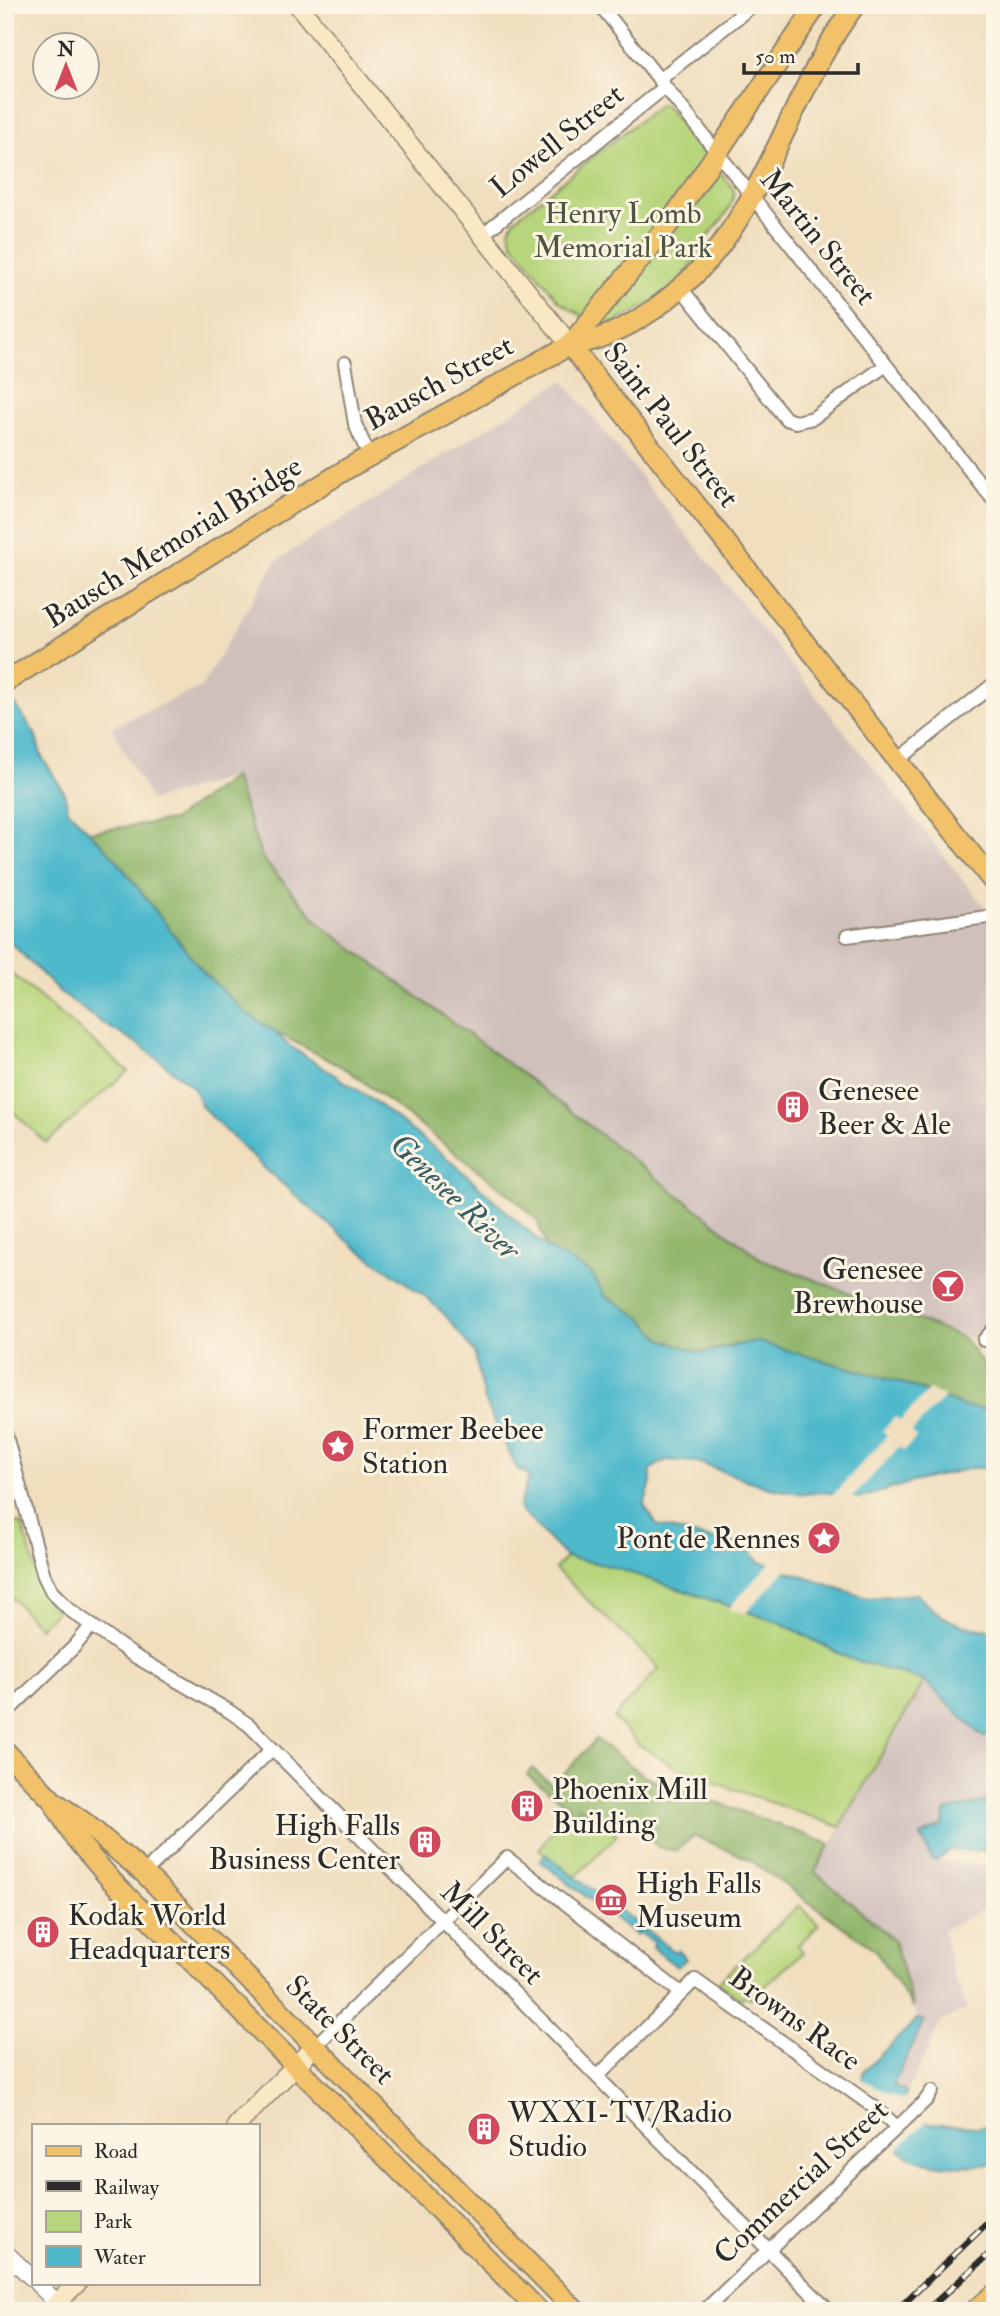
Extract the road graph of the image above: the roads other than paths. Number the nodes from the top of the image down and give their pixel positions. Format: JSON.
{"nodes":[{"id":1,"x":298,"y":5,"type":"edge"},
{"id":2,"x":600,"y":5,"type":"edge"},
{"id":3,"x":753,"y":5,"type":"edge"},
{"id":4,"x":817,"y":5,"type":"edge"},
{"id":5,"x":855,"y":5,"type":"edge"},
{"id":6,"x":662,"y":84,"type":"junction"},
{"id":7,"x":718,"y":153,"type":"junction"},
{"id":8,"x":751,"y":196,"type":"junction"},
{"id":9,"x":482,"y":235,"type":"junction"},
{"id":10,"x":681,"y":288,"type":"junction"},
{"id":11,"x":570,"y":345,"type":"junction"},
{"id":12,"x":345,"y":363,"type":"dead end"},
{"id":13,"x":886,"y":365,"type":"junction"},
{"id":14,"x":369,"y":456,"type":"junction"},
{"id":15,"x":338,"y":474,"type":"joint"},
{"id":16,"x":995,"y":502,"type":"edge"},
{"id":17,"x":5,"y":682,"type":"edge"},
{"id":18,"x":995,"y":683,"type":"edge"},
{"id":19,"x":897,"y":761,"type":"junction"},
{"id":20,"x":995,"y":884,"type":"edge"},
{"id":21,"x":995,"y":916,"type":"edge"},
{"id":22,"x":848,"y":936,"type":"dead end"},
{"id":23,"x":995,"y":1328,"type":"edge"},
{"id":24,"x":984,"y":1340,"type":"dead end"},
{"id":25,"x":5,"y":1432,"type":"edge"},
{"id":26,"x":91,"y":1626,"type":"junction"},
{"id":27,"x":5,"y":1714,"type":"edge"},
{"id":28,"x":272,"y":1749,"type":"junction"},
{"id":29,"x":5,"y":1751,"type":"edge"},
{"id":30,"x":53,"y":1801,"type":"junction"},
{"id":31,"x":144,"y":1873,"type":"junction"},
{"id":32,"x":443,"y":1920,"type":"junction"},
{"id":33,"x":681,"y":1993,"type":"junction"},
{"id":34,"x":314,"y":2047,"type":"junction"},
{"id":35,"x":295,"y":2067,"type":"junction"},
{"id":36,"x":598,"y":2077,"type":"junction"},
{"id":37,"x":932,"y":2091,"type":"dead end"},
{"id":38,"x":238,"y":2124,"type":"edge"},
{"id":39,"x":897,"y":2127,"type":"junction"},
{"id":40,"x":767,"y":2249,"type":"junction"},
{"id":41,"x":5,"y":2252,"type":"edge"},
{"id":42,"x":32,"y":2278,"type":"edge"},
{"id":43,"x":37,"y":2284,"type":"edge"},
{"id":44,"x":76,"y":2284,"type":"edge"},
{"id":45,"x":995,"y":2295,"type":"edge"},
{"id":46,"x":57,"y":2308,"type":"edge"},
{"id":47,"x":539,"y":2311,"type":"edge"},
{"id":48,"x":576,"y":2311,"type":"edge"},
{"id":49,"x":704,"y":2311,"type":"edge"},
{"id":50,"x":829,"y":2311,"type":"edge"},
{"id":51,"x":977,"y":2311,"type":"edge"}],
"edges":[{"from":1,"to":9,"type":"main road","name":"Saint Paul Street"},
{"from":2,"to":6,"type":"street","name":"Martin Street"},
{"from":3,"to":6,"type":"street","name":"Lowell Street"},
{"from":4,"to":7,"type":"main road"},
{"from":5,"to":8,"type":"main road"},
{"from":6,"to":7,"type":"street","name":"Martin Street"},
{"from":6,"to":9,"type":"street","name":"Lowell Street"},
{"from":7,"to":8,"type":"street","name":"Martin Street"},
{"from":7,"to":11,"type":"main road"},
{"from":8,"to":10,"type":"main road"},
{"from":8,"to":13,"type":"street","name":"Martin Street"},
{"from":9,"to":11,"type":"main road","name":"Saint Paul Street"},
{"from":10,"to":11,"type":"main road"},
{"from":10,"to":13,"type":"street"},
{"from":11,"to":14,"type":"main road","name":"Bausch Street"},
{"from":11,"to":19,"type":"main road","name":"Saint Paul Street"},
{"from":12,"to":14,"type":"street"},
{"from":13,"to":16,"type":"street","name":"Martin Street"},
{"from":14,"to":15,"type":"main road","name":"Bausch Street"},
{"from":15,"to":17,"type":"main road","name":"Bausch Memorial Bridge"},
{"from":18,"to":19,"type":"street"},
{"from":19,"to":20,"type":"main road","name":"Saint Paul Street"},
{"from":21,"to":22,"type":"street"},
{"from":23,"to":24,"type":"street"},
{"from":25,"to":26,"type":"street","name":"Mill Street"},
{"from":26,"to":27,"type":"street"},
{"from":26,"to":28,"type":"street","name":"Mill Street"},
{"from":28,"to":31,"type":"street"},
{"from":28,"to":32,"type":"street","name":"Mill Street"},
{"from":29,"to":30,"type":"main road","name":"State Street"},
{"from":30,"to":31,"type":"main road","name":"State Street"},
{"from":30,"to":35,"type":"main road","name":"State Street"},
{"from":31,"to":34,"type":"main road","name":"State Street"},
{"from":32,"to":33,"type":"street","name":"Browns Race"},
{"from":32,"to":34,"type":"street"},
{"from":32,"to":36,"type":"street","name":"Mill Street"},
{"from":33,"to":36,"type":"street"},
{"from":33,"to":39,"type":"street","name":"Browns Race"},
{"from":34,"to":35,"type":"main road"},
{"from":34,"to":48,"type":"main road","name":"State Street"},
{"from":35,"to":38,"type":"main road"},
{"from":35,"to":47,"type":"main road","name":"State Street"},
{"from":36,"to":40,"type":"street","name":"Mill Street"},
{"from":37,"to":39,"type":"street","name":"Commercial Street"},
{"from":39,"to":40,"type":"street","name":"Commercial Street"},
{"from":40,"to":49,"type":"street","name":"Commercial Street"},
{"from":40,"to":50,"type":"street","name":"Mill Street"},
{"from":41,"to":42,"type":"street"},
{"from":43,"to":46,"type":"street"},
{"from":44,"to":46,"type":"main road"},
{"from":45,"to":51,"type":"highway"}]}
